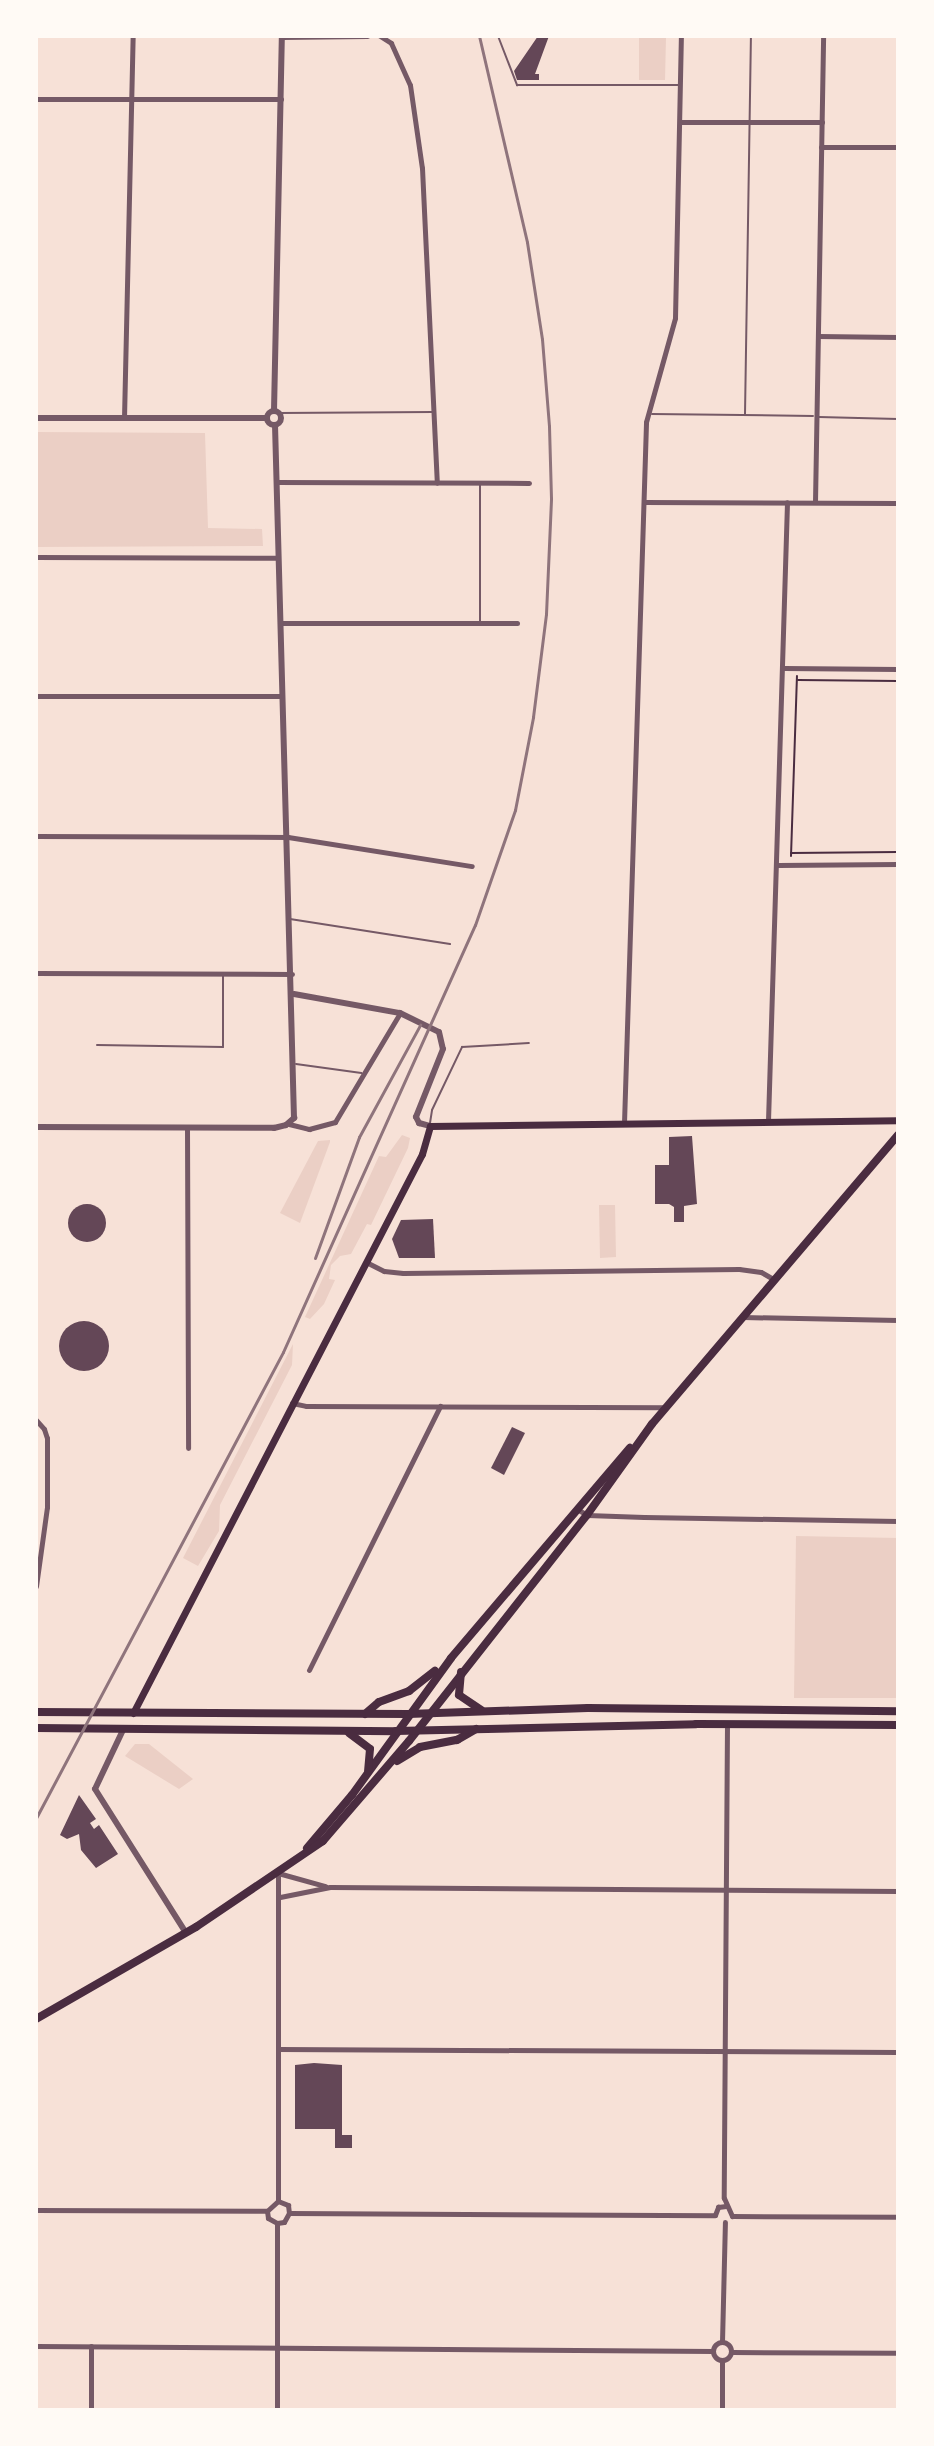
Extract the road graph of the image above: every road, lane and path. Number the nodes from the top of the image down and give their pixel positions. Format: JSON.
{"nodes":[{"id":1,"x":133,"y":36,"type":"edge"},
{"id":2,"x":367,"y":36,"type":"edge"},
{"id":3,"x":380,"y":36,"type":"edge"},
{"id":4,"x":498,"y":36,"type":"edge"},
{"id":5,"x":681,"y":36,"type":"edge"},
{"id":6,"x":751,"y":36,"type":"edge"},
{"id":7,"x":823,"y":36,"type":"edge"},
{"id":8,"x":282,"y":37,"type":"edge"},
{"id":9,"x":680,"y":85,"type":"junction"},
{"id":10,"x":36,"y":99,"type":"edge"},
{"id":11,"x":131,"y":99,"type":"junction"},
{"id":12,"x":281,"y":99,"type":"junction"},
{"id":13,"x":680,"y":122,"type":"junction"},
{"id":14,"x":822,"y":122,"type":"junction"},
{"id":15,"x":750,"y":123,"type":"junction"},
{"id":16,"x":821,"y":147,"type":"junction"},
{"id":17,"x":898,"y":147,"type":"edge"},
{"id":18,"x":818,"y":336,"type":"junction"},
{"id":19,"x":898,"y":337,"type":"edge"},
{"id":20,"x":277,"y":412,"type":"junction"},
{"id":21,"x":433,"y":412,"type":"junction"},
{"id":22,"x":647,"y":413,"type":"junction"},
{"id":23,"x":745,"y":414,"type":"junction"},
{"id":24,"x":816,"y":417,"type":"junction"},
{"id":25,"x":36,"y":418,"type":"edge"},
{"id":26,"x":124,"y":418,"type":"junction"},
{"id":27,"x":267,"y":418,"type":"junction"},
{"id":28,"x":898,"y":419,"type":"edge"},
{"id":29,"x":275,"y":425,"type":"junction"},
{"id":30,"x":276,"y":482,"type":"junction"},
{"id":31,"x":437,"y":483,"type":"junction"},
{"id":32,"x":529,"y":483,"type":"dead end"},
{"id":33,"x":480,"y":484,"type":"junction"},
{"id":34,"x":644,"y":502,"type":"junction"},
{"id":35,"x":787,"y":502,"type":"junction"},
{"id":36,"x":815,"y":502,"type":"junction"},
{"id":37,"x":898,"y":503,"type":"edge"},
{"id":38,"x":36,"y":557,"type":"edge"},
{"id":39,"x":278,"y":558,"type":"junction"},
{"id":40,"x":280,"y":623,"type":"junction"},
{"id":41,"x":480,"y":623,"type":"junction"},
{"id":42,"x":517,"y":623,"type":"dead end"},
{"id":43,"x":784,"y":668,"type":"junction"},
{"id":44,"x":898,"y":669,"type":"edge"},
{"id":45,"x":898,"y":681,"type":"edge"},
{"id":46,"x":36,"y":696,"type":"edge"},
{"id":47,"x":280,"y":696,"type":"junction"},
{"id":48,"x":36,"y":836,"type":"edge"},
{"id":49,"x":288,"y":837,"type":"junction"},
{"id":50,"x":898,"y":852,"type":"edge"},
{"id":51,"x":898,"y":864,"type":"edge"},
{"id":52,"x":778,"y":865,"type":"junction"},
{"id":53,"x":472,"y":866,"type":"dead end"},
{"id":54,"x":290,"y":919,"type":"junction"},
{"id":55,"x":450,"y":944,"type":"dead end"},
{"id":56,"x":36,"y":973,"type":"edge"},
{"id":57,"x":223,"y":973,"type":"junction"},
{"id":58,"x":293,"y":974,"type":"junction"},
{"id":59,"x":294,"y":994,"type":"junction"},
{"id":60,"x":400,"y":1013,"type":"junction"},
{"id":61,"x":529,"y":1043,"type":"dead end"},
{"id":62,"x":97,"y":1045,"type":"dead end"},
{"id":63,"x":295,"y":1063,"type":"junction"},
{"id":64,"x":365,"y":1074,"type":"junction"},
{"id":65,"x":898,"y":1120,"type":"edge"},
{"id":66,"x":768,"y":1121,"type":"junction"},
{"id":67,"x":624,"y":1123,"type":"junction"},
{"id":68,"x":289,"y":1124,"type":"junction"},
{"id":69,"x":430,"y":1126,"type":"junction"},
{"id":70,"x":36,"y":1127,"type":"edge"},
{"id":71,"x":187,"y":1128,"type":"junction"},
{"id":72,"x":898,"y":1135,"type":"edge"},
{"id":73,"x":365,"y":1262,"type":"junction"},
{"id":74,"x":775,"y":1280,"type":"junction"},
{"id":75,"x":742,"y":1317,"type":"junction"},
{"id":76,"x":898,"y":1320,"type":"edge"},
{"id":77,"x":292,"y":1403,"type":"junction"},
{"id":78,"x":440,"y":1406,"type":"junction"},
{"id":79,"x":667,"y":1407,"type":"junction"},
{"id":80,"x":36,"y":1420,"type":"edge"},
{"id":81,"x":650,"y":1427,"type":"junction"},
{"id":82,"x":188,"y":1448,"type":"dead end"},
{"id":83,"x":575,"y":1509,"type":"junction"},
{"id":84,"x":587,"y":1515,"type":"junction"},
{"id":85,"x":898,"y":1521,"type":"edge"},
{"id":86,"x":36,"y":1586,"type":"edge"},
{"id":87,"x":451,"y":1658,"type":"junction"},
{"id":88,"x":309,"y":1670,"type":"dead end"},
{"id":89,"x":461,"y":1672,"type":"junction"},
{"id":90,"x":482,"y":1711,"type":"junction"},
{"id":91,"x":898,"y":1711,"type":"edge"},
{"id":92,"x":36,"y":1712,"type":"edge"},
{"id":93,"x":133,"y":1713,"type":"junction"},
{"id":94,"x":430,"y":1713,"type":"junction"},
{"id":95,"x":365,"y":1714,"type":"junction"},
{"id":96,"x":408,"y":1714,"type":"junction"},
{"id":97,"x":727,"y":1724,"type":"junction"},
{"id":98,"x":898,"y":1725,"type":"edge"},
{"id":99,"x":36,"y":1728,"type":"edge"},
{"id":100,"x":477,"y":1728,"type":"junction"},
{"id":101,"x":123,"y":1730,"type":"junction"},
{"id":102,"x":344,"y":1731,"type":"junction"},
{"id":103,"x":396,"y":1731,"type":"junction"},
{"id":104,"x":417,"y":1731,"type":"junction"},
{"id":105,"x":368,"y":1771,"type":"junction"},
{"id":106,"x":384,"y":1771,"type":"junction"},
{"id":107,"x":290,"y":1865,"type":"junction"},
{"id":108,"x":278,"y":1873,"type":"junction"},
{"id":109,"x":330,"y":1887,"type":"junction"},
{"id":110,"x":725,"y":1889,"type":"junction"},
{"id":111,"x":898,"y":1891,"type":"edge"},
{"id":112,"x":280,"y":1897,"type":"junction"},
{"id":113,"x":186,"y":1933,"type":"junction"},
{"id":114,"x":36,"y":2019,"type":"edge"},
{"id":115,"x":279,"y":2049,"type":"junction"},
{"id":116,"x":723,"y":2051,"type":"junction"},
{"id":117,"x":898,"y":2052,"type":"edge"},
{"id":118,"x":278,"y":2201,"type":"junction"},
{"id":119,"x":726,"y":2206,"type":"junction"},
{"id":120,"x":36,"y":2210,"type":"edge"},
{"id":121,"x":267,"y":2211,"type":"junction"},
{"id":122,"x":289,"y":2213,"type":"junction"},
{"id":123,"x":715,"y":2215,"type":"junction"},
{"id":124,"x":732,"y":2216,"type":"junction"},
{"id":125,"x":898,"y":2217,"type":"edge"},
{"id":126,"x":725,"y":2222,"type":"junction"},
{"id":127,"x":277,"y":2223,"type":"junction"},
{"id":128,"x":722,"y":2342,"type":"junction"},
{"id":129,"x":36,"y":2346,"type":"edge"},
{"id":130,"x":91,"y":2346,"type":"junction"},
{"id":131,"x":279,"y":2348,"type":"junction"},
{"id":132,"x":713,"y":2351,"type":"junction"},
{"id":133,"x":732,"y":2352,"type":"junction"},
{"id":134,"x":898,"y":2353,"type":"edge"},
{"id":135,"x":722,"y":2361,"type":"junction"},
{"id":136,"x":91,"y":2410,"type":"edge"},
{"id":137,"x":277,"y":2410,"type":"edge"},
{"id":138,"x":722,"y":2410,"type":"edge"}],
"edges":[{"from":1,"to":11,"type":"street"},
{"from":2,"to":8,"type":"street"},
{"from":3,"to":21,"type":"street"},
{"from":4,"to":9,"type":"lane"},
{"from":5,"to":9,"type":"street"},
{"from":6,"to":15,"type":"lane"},
{"from":7,"to":14,"type":"street"},
{"from":8,"to":12,"type":"street"},
{"from":9,"to":13,"type":"street"},
{"from":10,"to":11,"type":"street"},
{"from":11,"to":12,"type":"street"},
{"from":11,"to":26,"type":"street"},
{"from":12,"to":20,"type":"street"},
{"from":13,"to":15,"type":"street"},
{"from":13,"to":22,"type":"street"},
{"from":14,"to":15,"type":"street"},
{"from":14,"to":16,"type":"street"},
{"from":15,"to":23,"type":"lane"},
{"from":16,"to":17,"type":"street"},
{"from":16,"to":18,"type":"street"},
{"from":18,"to":19,"type":"street"},
{"from":18,"to":24,"type":"street"},
{"from":20,"to":21,"type":"lane"},
{"from":20,"to":27,"type":"street"},
{"from":20,"to":29,"type":"street"},
{"from":21,"to":31,"type":"street"},
{"from":22,"to":23,"type":"lane"},
{"from":22,"to":34,"type":"street"},
{"from":23,"to":24,"type":"lane"},
{"from":24,"to":28,"type":"lane"},
{"from":24,"to":36,"type":"street"},
{"from":25,"to":26,"type":"street"},
{"from":26,"to":27,"type":"street"},
{"from":27,"to":29,"type":"street"},
{"from":29,"to":30,"type":"street"},
{"from":30,"to":31,"type":"street"},
{"from":30,"to":39,"type":"street"},
{"from":31,"to":33,"type":"street"},
{"from":32,"to":33,"type":"street"},
{"from":33,"to":41,"type":"lane"},
{"from":34,"to":35,"type":"street"},
{"from":34,"to":67,"type":"street"},
{"from":35,"to":36,"type":"street"},
{"from":35,"to":43,"type":"street"},
{"from":36,"to":37,"type":"street"},
{"from":38,"to":39,"type":"street"},
{"from":39,"to":40,"type":"street"},
{"from":40,"to":41,"type":"street"},
{"from":40,"to":47,"type":"street"},
{"from":41,"to":42,"type":"street"},
{"from":43,"to":44,"type":"street"},
{"from":43,"to":52,"type":"street"},
{"from":45,"to":50,"type":"path"},
{"from":46,"to":47,"type":"street"},
{"from":47,"to":49,"type":"street"},
{"from":48,"to":49,"type":"street"},
{"from":49,"to":53,"type":"street"},
{"from":49,"to":54,"type":"street"},
{"from":51,"to":52,"type":"street"},
{"from":52,"to":66,"type":"street"},
{"from":54,"to":55,"type":"lane"},
{"from":54,"to":58,"type":"street"},
{"from":56,"to":57,"type":"street"},
{"from":57,"to":58,"type":"street"},
{"from":57,"to":62,"type":"lane"},
{"from":58,"to":59,"type":"street"},
{"from":59,"to":60,"type":"street"},
{"from":59,"to":63,"type":"street"},
{"from":60,"to":64,"type":"street"},
{"from":60,"to":69,"type":"street"},
{"from":61,"to":69,"type":"lane"},
{"from":63,"to":64,"type":"lane"},
{"from":63,"to":68,"type":"street"},
{"from":64,"to":68,"type":"street"},
{"from":65,"to":66,"type":"main road"},
{"from":66,"to":67,"type":"main road"},
{"from":67,"to":69,"type":"main road"},
{"from":68,"to":71,"type":"street"},
{"from":69,"to":73,"type":"main road"},
{"from":70,"to":71,"type":"street"},
{"from":71,"to":82,"type":"street"},
{"from":72,"to":74,"type":"main road"},
{"from":73,"to":74,"type":"street"},
{"from":73,"to":77,"type":"main road"},
{"from":74,"to":75,"type":"main road"},
{"from":75,"to":76,"type":"street"},
{"from":75,"to":79,"type":"main road"},
{"from":77,"to":78,"type":"street"},
{"from":77,"to":93,"type":"main road"},
{"from":78,"to":79,"type":"street"},
{"from":78,"to":88,"type":"street"},
{"from":79,"to":81,"type":"main road"},
{"from":80,"to":86,"type":"street"},
{"from":81,"to":83,"type":"main road"},
{"from":81,"to":84,"type":"main road"},
{"from":83,"to":84,"type":"street"},
{"from":83,"to":87,"type":"main road"},
{"from":84,"to":85,"type":"street"},
{"from":84,"to":89,"type":"main road"},
{"from":87,"to":95,"type":"main road"},
{"from":87,"to":96,"type":"main road"},
{"from":89,"to":90,"type":"main road"},
{"from":89,"to":94,"type":"main road"},
{"from":90,"to":91,"type":"main road"},
{"from":90,"to":94,"type":"main road"},
{"from":92,"to":93,"type":"main road"},
{"from":93,"to":95,"type":"main road"},
{"from":93,"to":101,"type":"main road"},
{"from":94,"to":96,"type":"main road"},
{"from":94,"to":104,"type":"main road"},
{"from":95,"to":96,"type":"main road"},
{"from":96,"to":103,"type":"main road"},
{"from":97,"to":98,"type":"main road"},
{"from":97,"to":100,"type":"main road"},
{"from":97,"to":110,"type":"street"},
{"from":99,"to":101,"type":"main road"},
{"from":100,"to":104,"type":"main road"},
{"from":100,"to":106,"type":"main road"},
{"from":101,"to":102,"type":"main road"},
{"from":101,"to":113,"type":"street"},
{"from":102,"to":103,"type":"main road"},
{"from":102,"to":105,"type":"main road"},
{"from":103,"to":104,"type":"main road"},
{"from":103,"to":105,"type":"main road"},
{"from":104,"to":106,"type":"main road"},
{"from":105,"to":107,"type":"main road"},
{"from":106,"to":107,"type":"main road"},
{"from":107,"to":108,"type":"main road"},
{"from":108,"to":109,"type":"street"},
{"from":108,"to":112,"type":"street"},
{"from":108,"to":113,"type":"main road"},
{"from":109,"to":110,"type":"street"},
{"from":109,"to":112,"type":"street"},
{"from":110,"to":111,"type":"street"},
{"from":110,"to":116,"type":"street"},
{"from":112,"to":115,"type":"street"},
{"from":113,"to":114,"type":"main road"},
{"from":115,"to":116,"type":"street"},
{"from":115,"to":118,"type":"street"},
{"from":116,"to":117,"type":"street"},
{"from":116,"to":119,"type":"street"},
{"from":118,"to":121,"type":"street"},
{"from":118,"to":122,"type":"street"},
{"from":119,"to":123,"type":"street"},
{"from":119,"to":124,"type":"street"},
{"from":120,"to":121,"type":"street"},
{"from":121,"to":127,"type":"street"},
{"from":122,"to":123,"type":"street"},
{"from":122,"to":127,"type":"street"},
{"from":123,"to":126,"type":"street"},
{"from":124,"to":125,"type":"street"},
{"from":124,"to":126,"type":"street"},
{"from":126,"to":128,"type":"street"},
{"from":127,"to":131,"type":"street"},
{"from":128,"to":132,"type":"street"},
{"from":128,"to":133,"type":"street"},
{"from":129,"to":130,"type":"street"},
{"from":130,"to":131,"type":"street"},
{"from":130,"to":136,"type":"street"},
{"from":131,"to":132,"type":"street"},
{"from":131,"to":137,"type":"street"},
{"from":132,"to":135,"type":"street"},
{"from":133,"to":134,"type":"street"},
{"from":133,"to":135,"type":"street"},
{"from":135,"to":138,"type":"street"}]}
